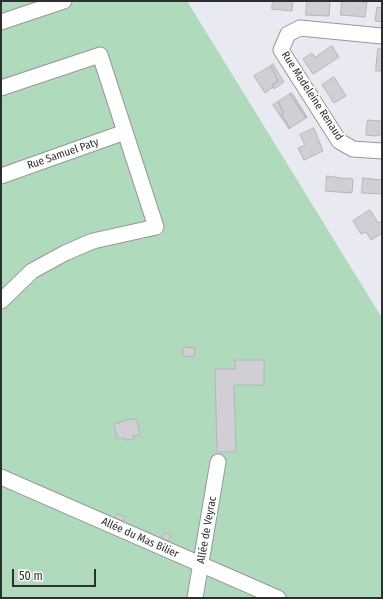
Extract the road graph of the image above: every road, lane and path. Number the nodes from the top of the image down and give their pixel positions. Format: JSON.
{"nodes":[{"id":1,"x":64,"y":1,"type":"edge"},
{"id":2,"x":1,"y":22,"type":"edge"},
{"id":3,"x":382,"y":36,"type":"edge"},
{"id":4,"x":1,"y":88,"type":"edge"},
{"id":5,"x":125,"y":132,"type":"junction"},
{"id":6,"x":382,"y":151,"type":"edge"},
{"id":7,"x":1,"y":176,"type":"edge"},
{"id":8,"x":1,"y":301,"type":"edge"},
{"id":9,"x":218,"y":462,"type":"dead end"},
{"id":10,"x":1,"y":478,"type":"edge"},
{"id":11,"x":201,"y":564,"type":"junction"},
{"id":12,"x":195,"y":598,"type":"edge"},
{"id":13,"x":278,"y":598,"type":"edge"}],
"edges":[{"from":1,"to":2,"type":"street"},
{"from":3,"to":6,"type":"street","name":"Rue Madeleine Renaud"},
{"from":4,"to":5,"type":"street"},
{"from":5,"to":7,"type":"street","name":"Rue Samuel Paty"},
{"from":5,"to":8,"type":"street"},
{"from":9,"to":11,"type":"street","name":"Allée de Veyrac"},
{"from":10,"to":11,"type":"street","name":"Allée du Mas Bilier"},
{"from":11,"to":12,"type":"street","name":"Allée de Veyrac"},
{"from":11,"to":13,"type":"street","name":"Allée du Mas Bilier"}]}
